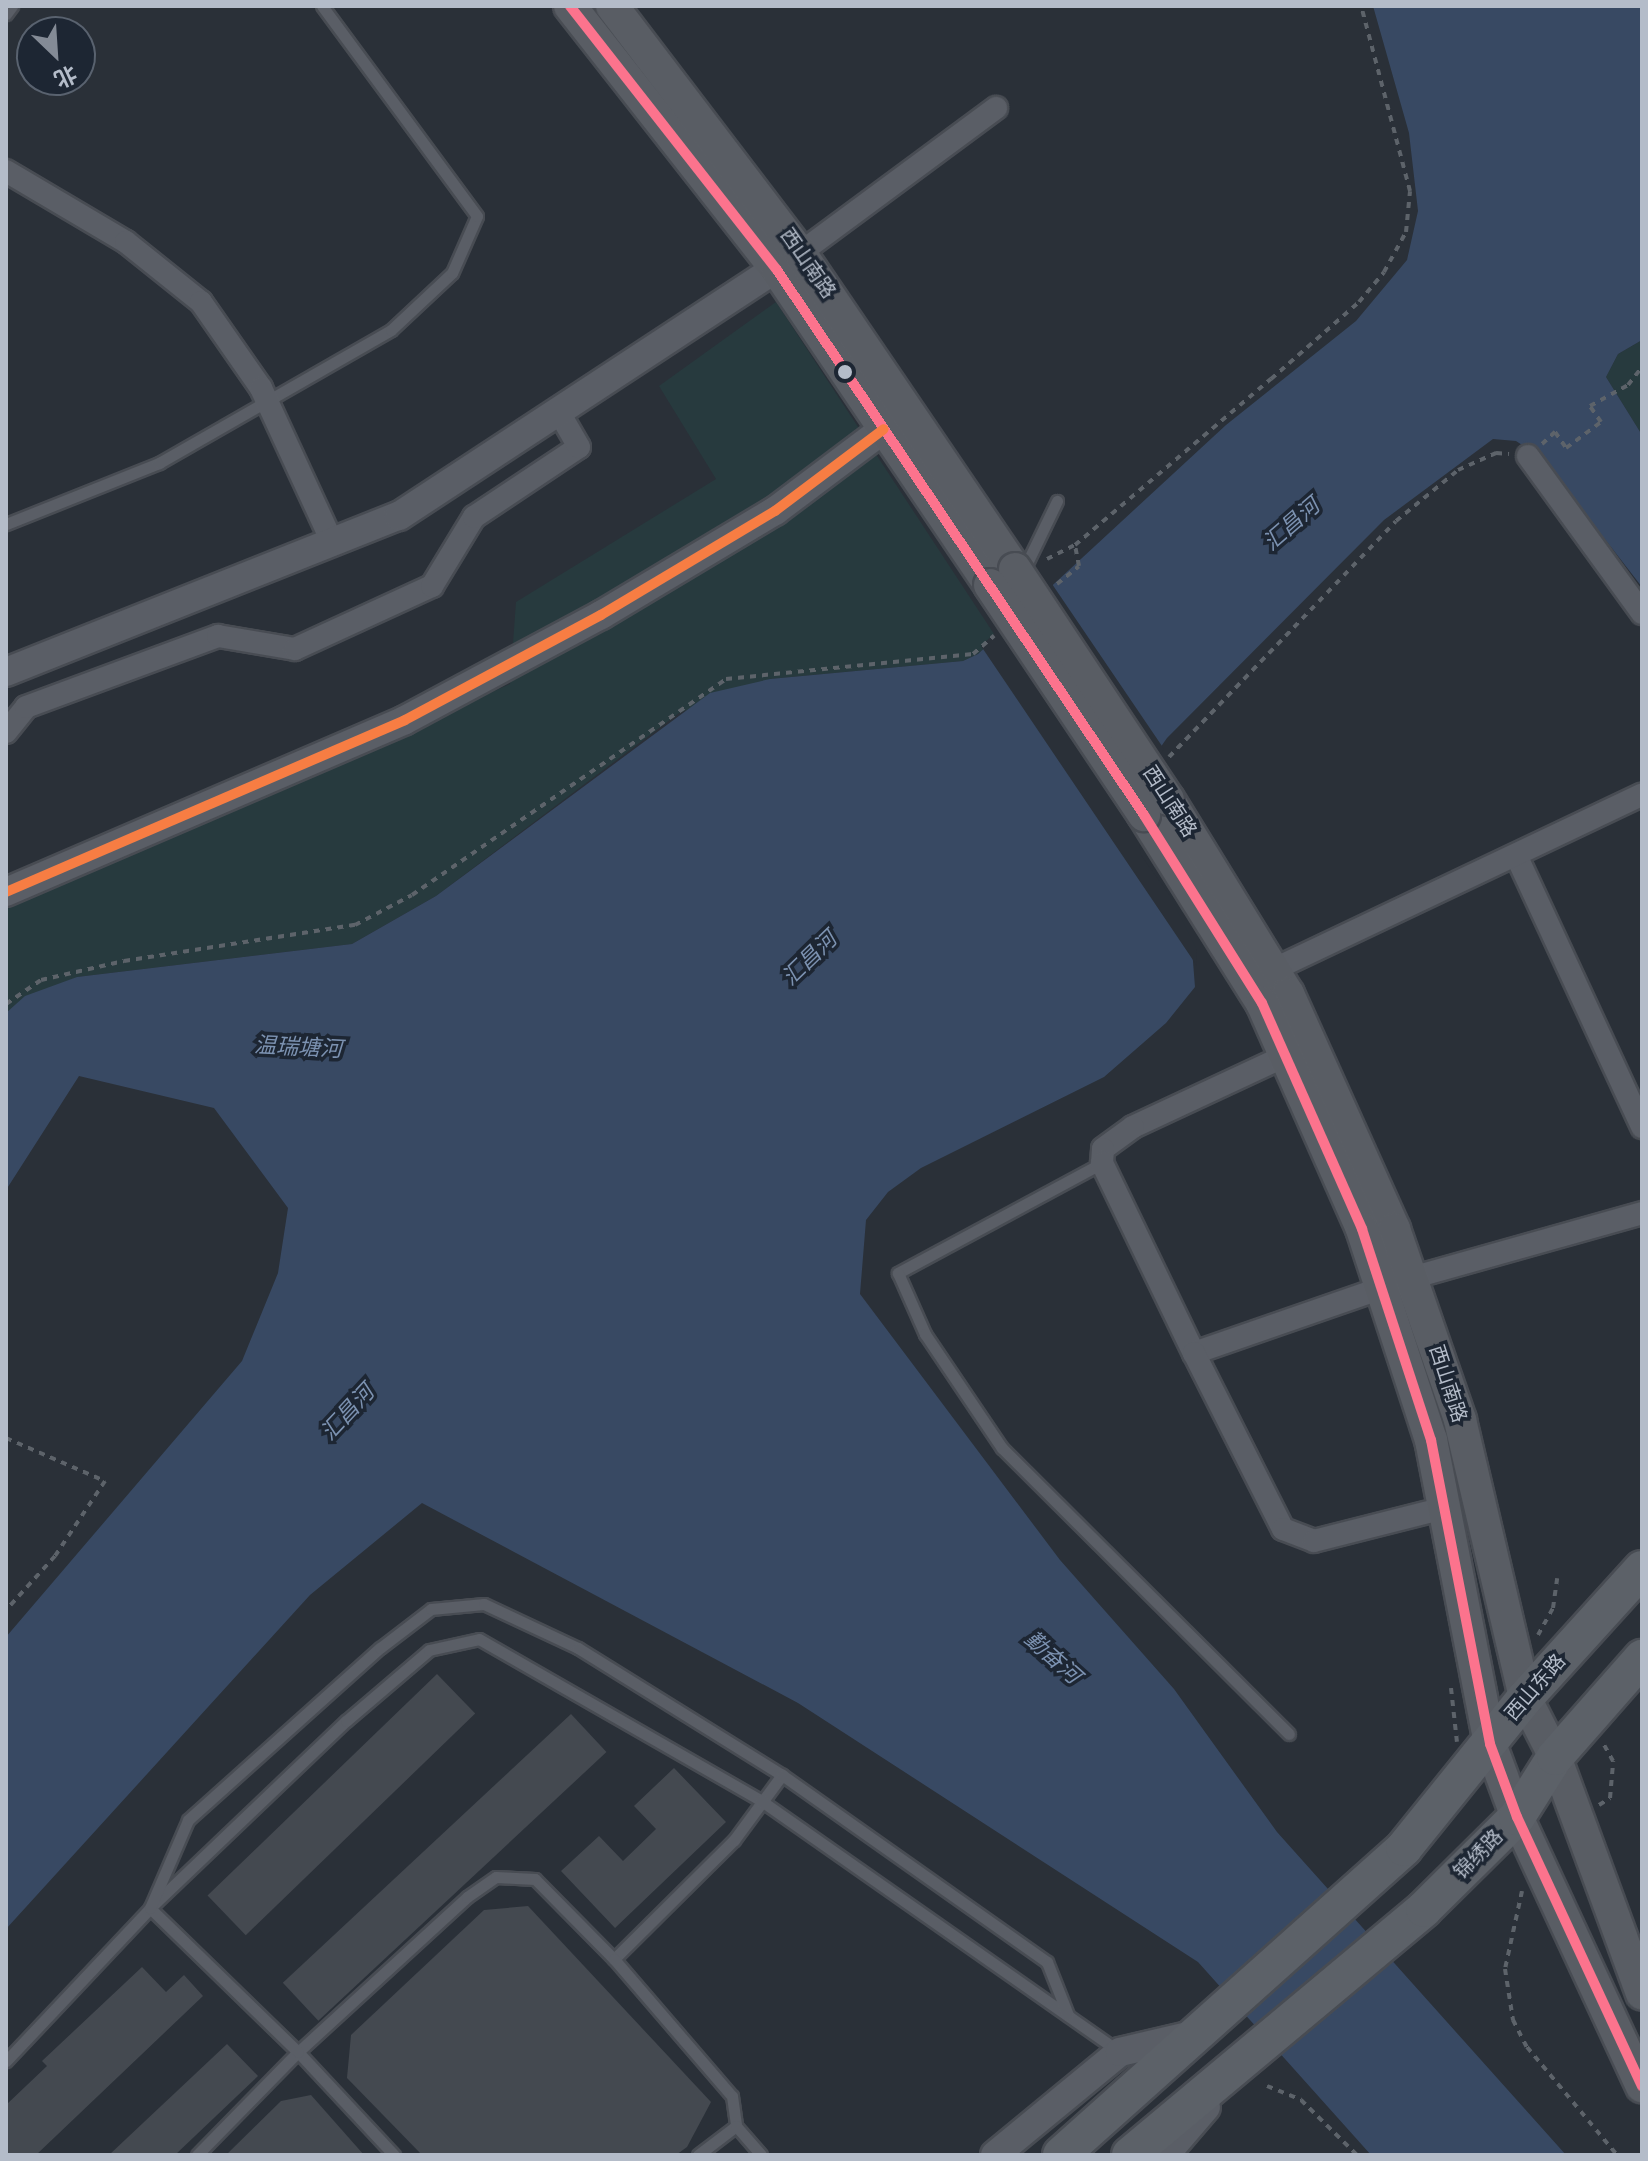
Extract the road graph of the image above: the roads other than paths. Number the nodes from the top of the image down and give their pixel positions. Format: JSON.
{"nodes":[{"id":1,"x":12,"y":6,"type":"edge"},
{"id":2,"x":322,"y":6,"type":"edge"},
{"id":3,"x":570,"y":6,"type":"edge"},
{"id":4,"x":612,"y":6,"type":"edge"},
{"id":5,"x":6,"y":14,"type":"edge"},
{"id":6,"x":996,"y":108,"type":"dead end"},
{"id":7,"x":6,"y":171,"type":"edge"},
{"id":8,"x":788,"y":262,"type":"junction"},
{"id":9,"x":268,"y":402,"type":"junction"},
{"id":10,"x":559,"y":413,"type":"junction"},
{"id":11,"x":884,"y":429,"type":"junction"},
{"id":12,"x":1528,"y":456,"type":"road end"},
{"id":13,"x":1057,"y":501,"type":"dead end"},
{"id":14,"x":6,"y":524,"type":"edge"},
{"id":15,"x":333,"y":544,"type":"junction"},
{"id":16,"x":1011,"y":572,"type":"junction"},
{"id":17,"x":1642,"y":613,"type":"edge"},
{"id":18,"x":6,"y":672,"type":"edge"},
{"id":19,"x":6,"y":732,"type":"edge"},
{"id":20,"x":1642,"y":795,"type":"edge"},
{"id":21,"x":1516,"y":855,"type":"junction"},
{"id":22,"x":6,"y":892,"type":"edge"},
{"id":23,"x":1261,"y":976,"type":"junction"},
{"id":24,"x":1285,"y":1056,"type":"junction"},
{"id":25,"x":1642,"y":1127,"type":"edge"},
{"id":26,"x":1102,"y":1163,"type":"junction"},
{"id":27,"x":1642,"y":1213,"type":"edge"},
{"id":28,"x":1396,"y":1283,"type":"junction"},
{"id":29,"x":1194,"y":1353,"type":"junction"},
{"id":30,"x":1444,"y":1508,"type":"junction"},
{"id":31,"x":1642,"y":1569,"type":"edge"},
{"id":32,"x":1642,"y":1658,"type":"edge"},
{"id":33,"x":1525,"y":1698,"type":"junction"},
{"id":34,"x":1289,"y":1734,"type":"dead end"},
{"id":35,"x":1490,"y":1744,"type":"junction"},
{"id":36,"x":1555,"y":1757,"type":"junction"},
{"id":37,"x":782,"y":1775,"type":"junction"},
{"id":38,"x":760,"y":1800,"type":"junction"},
{"id":39,"x":1517,"y":1817,"type":"junction"},
{"id":40,"x":150,"y":1908,"type":"junction"},
{"id":41,"x":614,"y":1959,"type":"junction"},
{"id":42,"x":1642,"y":1993,"type":"edge"},
{"id":43,"x":1068,"y":2015,"type":"junction"},
{"id":44,"x":1198,"y":2034,"type":"junction"},
{"id":45,"x":298,"y":2052,"type":"junction"},
{"id":46,"x":1120,"y":2052,"type":"junction"},
{"id":47,"x":6,"y":2061,"type":"edge"},
{"id":48,"x":1255,"y":2075,"type":"junction"},
{"id":49,"x":1642,"y":2086,"type":"edge"},
{"id":50,"x":736,"y":2126,"type":"junction"},
{"id":51,"x":197,"y":2155,"type":"edge"},
{"id":52,"x":394,"y":2155,"type":"edge"},
{"id":53,"x":698,"y":2155,"type":"edge"},
{"id":54,"x":761,"y":2155,"type":"edge"},
{"id":55,"x":995,"y":2155,"type":"edge"},
{"id":56,"x":1061,"y":2155,"type":"edge"},
{"id":57,"x":1130,"y":2155,"type":"edge"},
{"id":58,"x":1165,"y":2155,"type":"edge"}],
"edges":[{"from":1,"to":5,"type":"lane"},
{"from":2,"to":9,"type":"lane"},
{"from":3,"to":8,"type":"main road","name":"西山南路"},
{"from":4,"to":8,"type":"main road","name":"西山南路"},
{"from":6,"to":8,"type":"street"},
{"from":7,"to":9,"type":"street"},
{"from":8,"to":10,"type":"street"},
{"from":8,"to":11,"type":"main road","name":"西山南路"},
{"from":8,"to":16,"type":"main road","name":"西山南路"},
{"from":9,"to":14,"type":"lane"},
{"from":9,"to":15,"type":"street"},
{"from":10,"to":15,"type":"street"},
{"from":10,"to":19,"type":"street"},
{"from":11,"to":16,"type":"main road","name":"西山南路"},
{"from":11,"to":22,"type":"street"},
{"from":12,"to":17,"type":"street"},
{"from":13,"to":16,"type":"lane"},
{"from":15,"to":18,"type":"street"},
{"from":16,"to":23,"type":"main road","name":"西山南路","bridge":true},
{"from":20,"to":21,"type":"street"},
{"from":21,"to":23,"type":"street"},
{"from":21,"to":25,"type":"street"},
{"from":23,"to":24,"type":"main road","name":"西山南路"},
{"from":23,"to":28,"type":"main road","name":"西山南路"},
{"from":24,"to":26,"type":"street"},
{"from":24,"to":28,"type":"main road","name":"西山南路"},
{"from":26,"to":29,"type":"street"},
{"from":26,"to":34,"type":"lane"},
{"from":27,"to":28,"type":"street"},
{"from":28,"to":29,"type":"street"},
{"from":28,"to":30,"type":"main road","name":"西山南路"},
{"from":28,"to":33,"type":"main road","name":"西山南路"},
{"from":29,"to":30,"type":"street"},
{"from":30,"to":35,"type":"main road","name":"西山南路"},
{"from":31,"to":33,"type":"main road","name":"西山东路"},
{"from":32,"to":36,"type":"main road"},
{"from":33,"to":35,"type":"main road","name":"西山东路"},
{"from":33,"to":36,"type":"main road","name":"西山南路"},
{"from":35,"to":39,"type":"main road"},
{"from":35,"to":44,"type":"main road"},
{"from":36,"to":39,"type":"main road","name":"锦绣路"},
{"from":36,"to":42,"type":"main road"},
{"from":37,"to":38,"type":"lane"},
{"from":37,"to":40,"type":"lane"},
{"from":37,"to":43,"type":"lane"},
{"from":38,"to":40,"type":"lane"},
{"from":38,"to":41,"type":"lane"},
{"from":38,"to":43,"type":"lane"},
{"from":39,"to":48,"type":"main road","name":"锦绣路"},
{"from":39,"to":49,"type":"main road"},
{"from":40,"to":45,"type":"lane"},
{"from":40,"to":47,"type":"lane"},
{"from":41,"to":45,"type":"lane"},
{"from":41,"to":50,"type":"lane"},
{"from":43,"to":46,"type":"lane"},
{"from":44,"to":46,"type":"street"},
{"from":44,"to":56,"type":"main road"},
{"from":45,"to":51,"type":"lane"},
{"from":45,"to":52,"type":"lane"},
{"from":46,"to":55,"type":"street"},
{"from":48,"to":57,"type":"main road"},
{"from":48,"to":58,"type":"street"},
{"from":50,"to":53,"type":"lane"},
{"from":50,"to":54,"type":"lane"}]}
